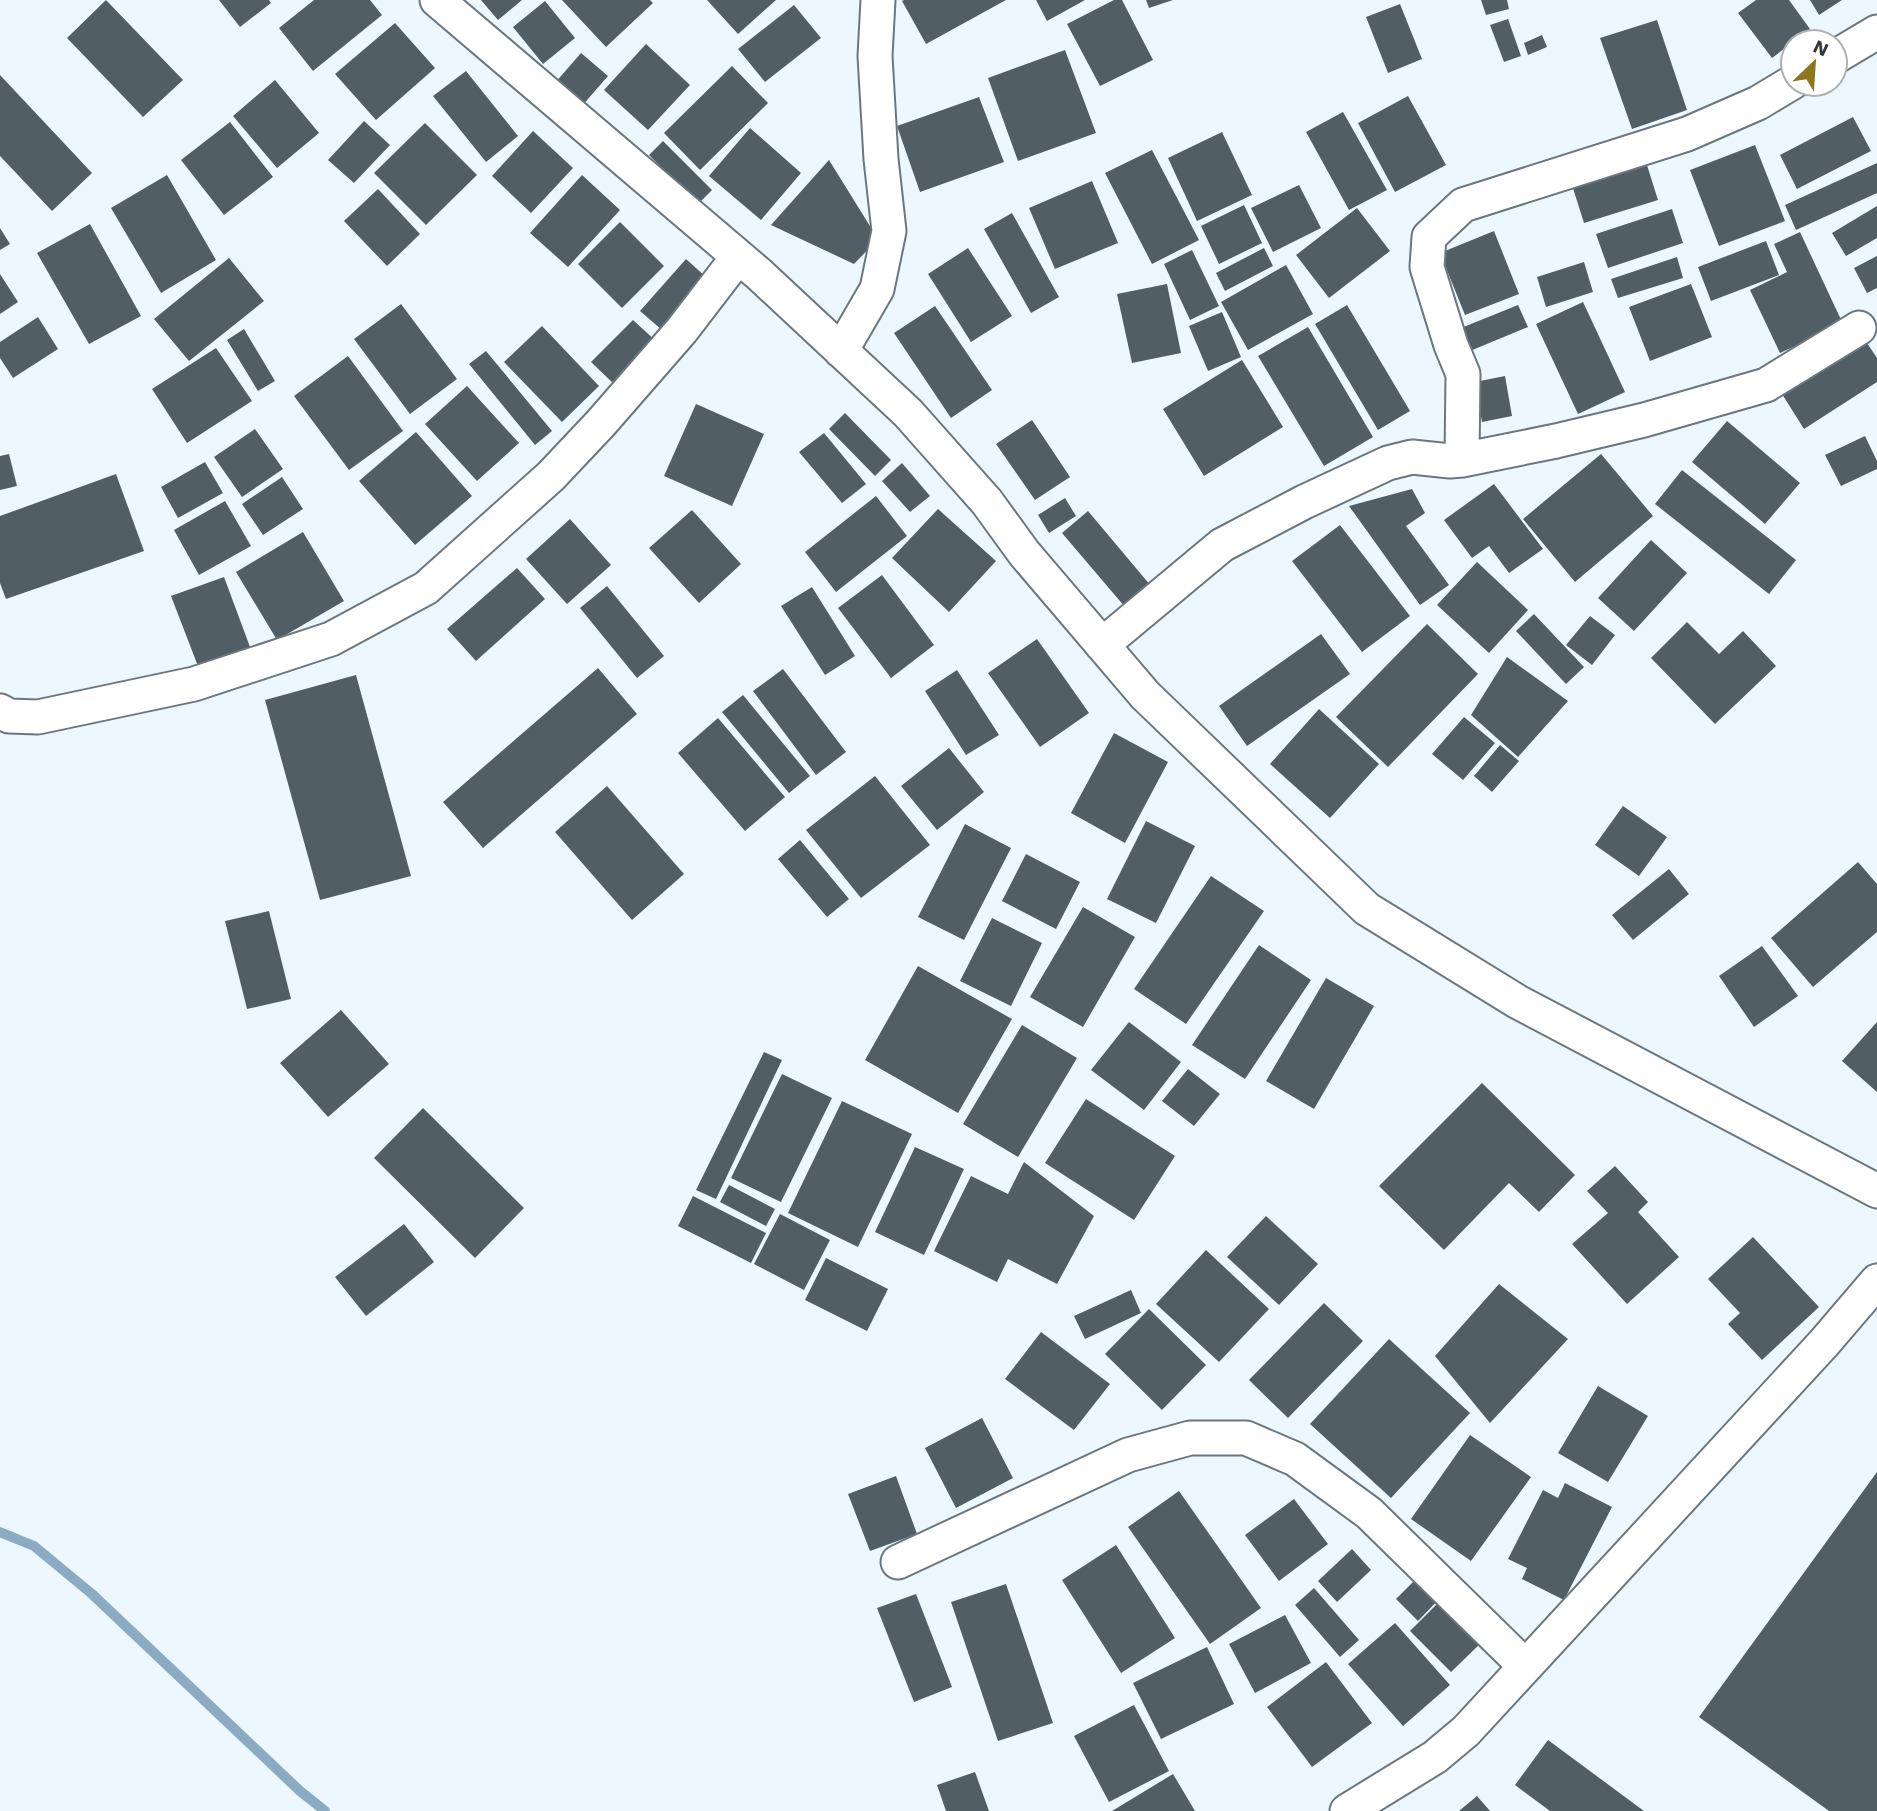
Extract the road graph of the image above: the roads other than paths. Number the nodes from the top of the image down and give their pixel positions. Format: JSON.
{"nodes":[{"id":1,"x":437,"y":0,"type":"edge"},
{"id":2,"x":878,"y":0,"type":"edge"},
{"id":3,"x":1877,"y":32,"type":"edge"},
{"id":4,"x":1849,"y":49,"type":"edge"},
{"id":5,"x":1779,"y":90,"type":"edge"},
{"id":6,"x":738,"y":257,"type":"junction"},
{"id":7,"x":1859,"y":328,"type":"dead end"},
{"id":8,"x":841,"y":351,"type":"junction"},
{"id":9,"x":1462,"y":460,"type":"junction"},
{"id":10,"x":1102,"y":645,"type":"junction"},
{"id":11,"x":0,"y":711,"type":"edge"},
{"id":12,"x":1877,"y":1191,"type":"edge"},
{"id":13,"x":1877,"y":1281,"type":"edge"},
{"id":14,"x":898,"y":1562,"type":"dead end"},
{"id":15,"x":1525,"y":1666,"type":"junction"},
{"id":16,"x":1347,"y":1811,"type":"edge"}],
"edges":[{"from":1,"to":6,"type":"street"},
{"from":2,"to":8,"type":"street"},
{"from":3,"to":4,"type":"street"},
{"from":5,"to":9,"type":"street"},
{"from":6,"to":8,"type":"street"},
{"from":6,"to":11,"type":"street"},
{"from":7,"to":9,"type":"street"},
{"from":8,"to":10,"type":"street"},
{"from":9,"to":10,"type":"street"},
{"from":10,"to":12,"type":"street"},
{"from":13,"to":15,"type":"street"},
{"from":14,"to":15,"type":"street"},
{"from":15,"to":16,"type":"street"}]}
